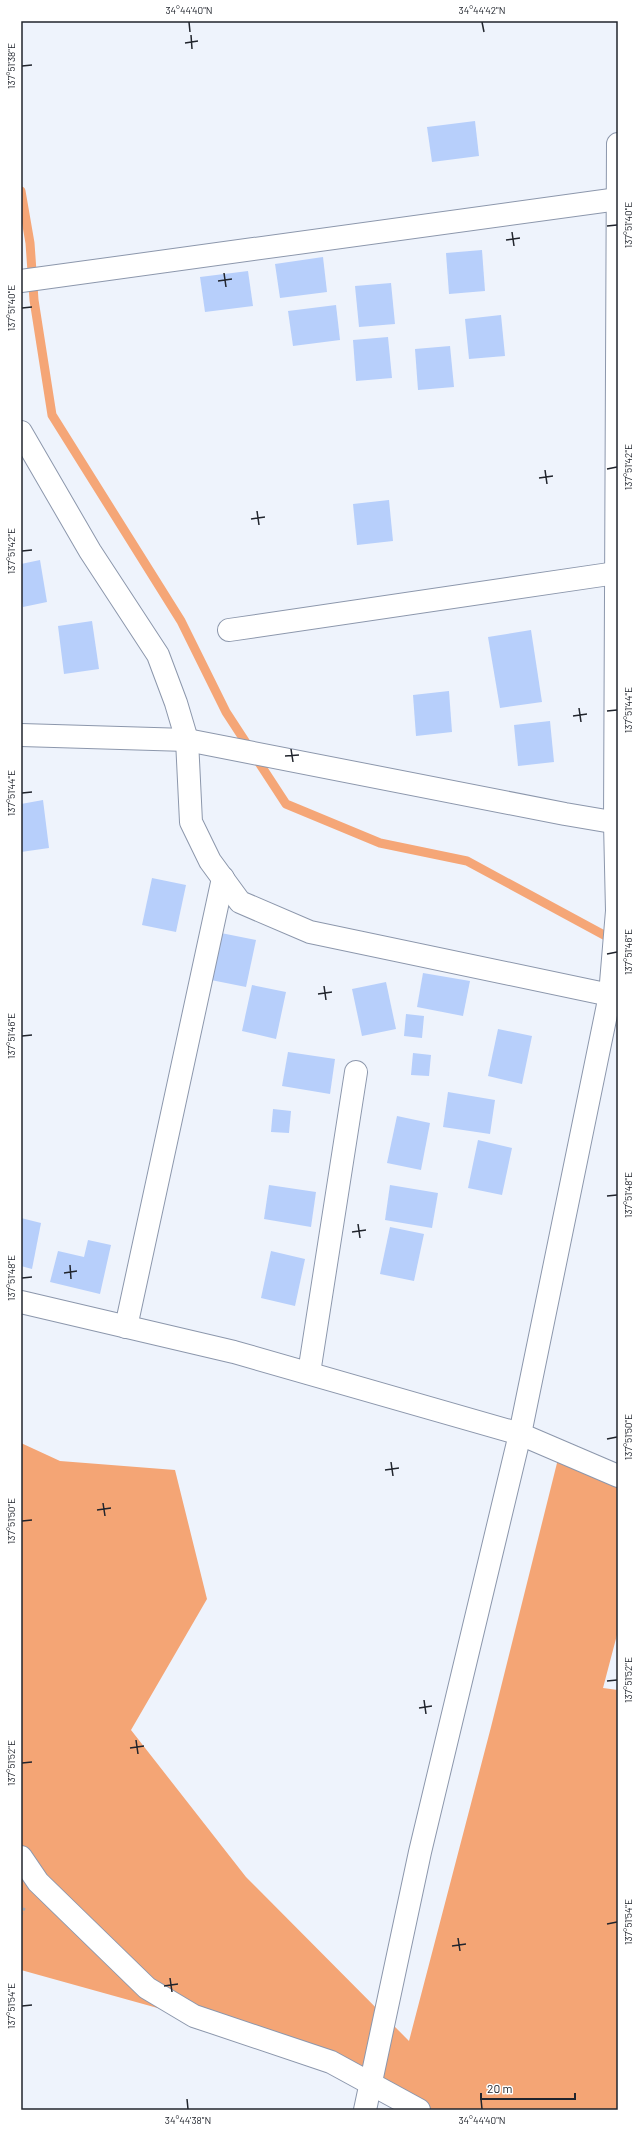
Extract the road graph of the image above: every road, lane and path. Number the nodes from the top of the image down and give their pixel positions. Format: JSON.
{"nodes":[{"id":1,"x":618,"y":144,"type":"edge"},
{"id":2,"x":618,"y":199,"type":"edge"},
{"id":3,"x":21,"y":281,"type":"edge"},
{"id":4,"x":21,"y":432,"type":"edge"},
{"id":5,"x":616,"y":573,"type":"junction"},
{"id":6,"x":229,"y":630,"type":"dead end"},
{"id":7,"x":21,"y":735,"type":"edge"},
{"id":8,"x":187,"y":740,"type":"junction"},
{"id":9,"x":617,"y":823,"type":"edge"},
{"id":10,"x":223,"y":878,"type":"junction"},
{"id":11,"x":610,"y":995,"type":"junction"},
{"id":12,"x":356,"y":1072,"type":"dead end"},
{"id":13,"x":21,"y":1302,"type":"edge"},
{"id":14,"x":126,"y":1327,"type":"junction"},
{"id":15,"x":308,"y":1373,"type":"junction"},
{"id":16,"x":520,"y":1434,"type":"junction"},
{"id":17,"x":618,"y":1476,"type":"edge"},
{"id":18,"x":21,"y":1857,"type":"edge"},
{"id":19,"x":371,"y":2084,"type":"junction"},
{"id":20,"x":365,"y":2110,"type":"edge"},
{"id":21,"x":419,"y":2110,"type":"edge"}],
"edges":[{"from":1,"to":2,"type":"street"},
{"from":2,"to":3,"type":"street"},
{"from":2,"to":5,"type":"street"},
{"from":4,"to":8,"type":"street"},
{"from":5,"to":6,"type":"street"},
{"from":5,"to":9,"type":"street"},
{"from":7,"to":8,"type":"street"},
{"from":8,"to":9,"type":"street"},
{"from":8,"to":10,"type":"street"},
{"from":9,"to":11,"type":"street"},
{"from":10,"to":11,"type":"street"},
{"from":10,"to":14,"type":"street"},
{"from":11,"to":16,"type":"street"},
{"from":12,"to":15,"type":"street"},
{"from":13,"to":14,"type":"street"},
{"from":14,"to":15,"type":"street"},
{"from":15,"to":16,"type":"street"},
{"from":16,"to":17,"type":"street"},
{"from":16,"to":19,"type":"street"},
{"from":18,"to":19,"type":"street"},
{"from":19,"to":20,"type":"street"},
{"from":19,"to":21,"type":"street"}]}
